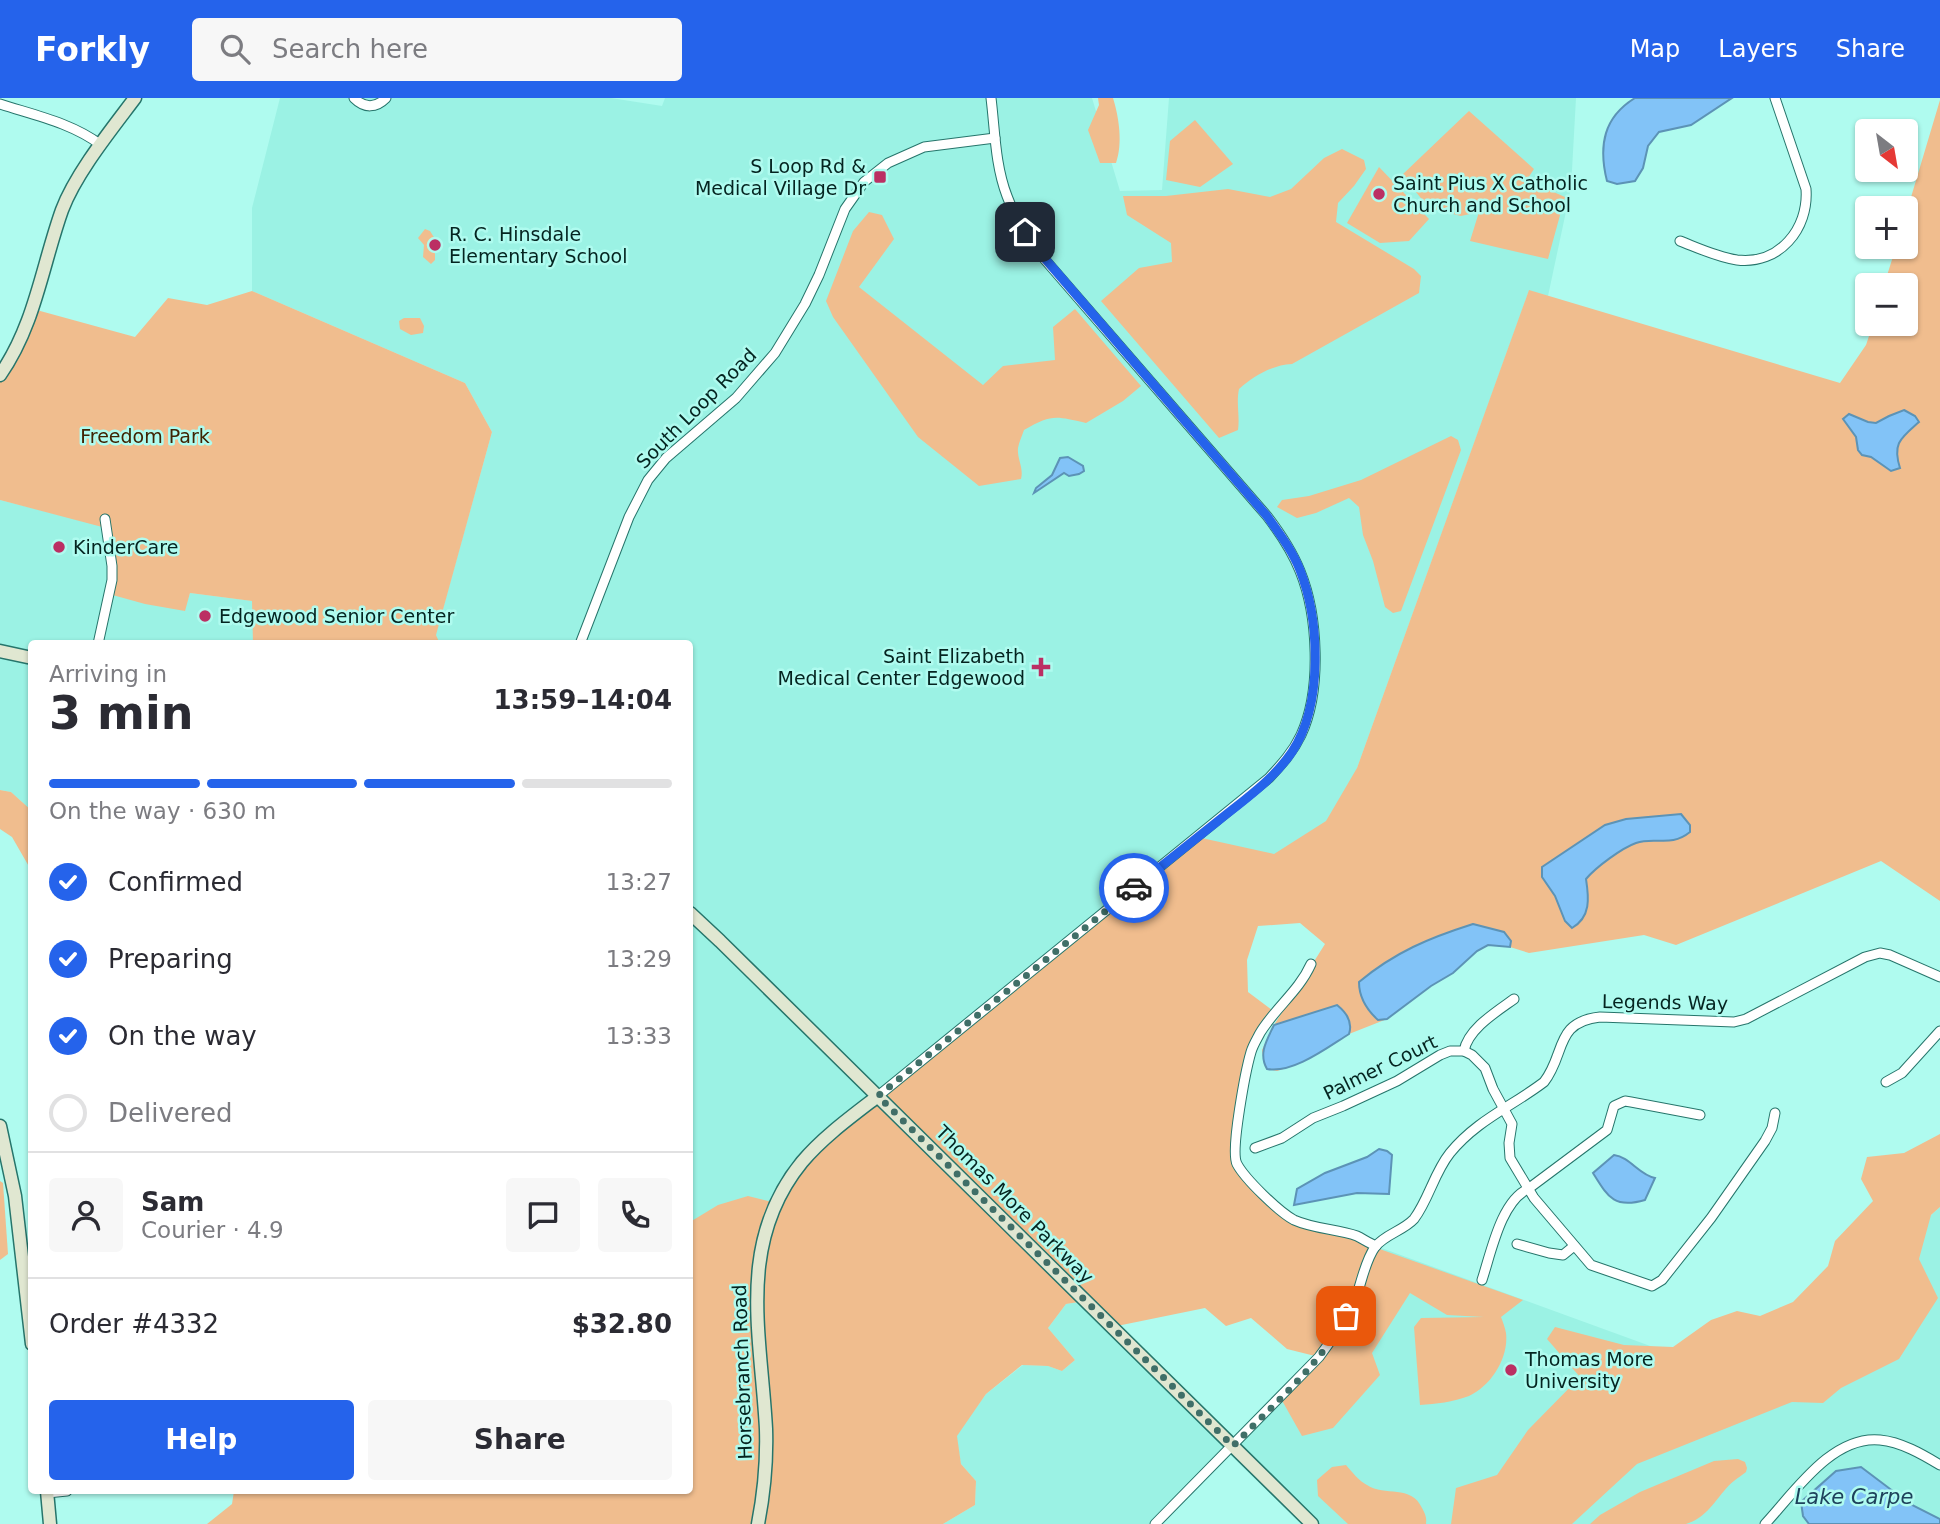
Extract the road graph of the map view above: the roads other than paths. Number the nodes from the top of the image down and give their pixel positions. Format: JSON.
{"nodes":[{"id":1,"x":135,"y":98,"type":"edge"},
{"id":2,"x":354,"y":98,"type":"edge"},
{"id":3,"x":386,"y":98,"type":"edge"},
{"id":4,"x":990,"y":98,"type":"edge"},
{"id":5,"x":1775,"y":98,"type":"edge"},
{"id":6,"x":0,"y":104,"type":"edge"},
{"id":7,"x":995,"y":138,"type":"junction"},
{"id":8,"x":101,"y":145,"type":"junction"},
{"id":9,"x":1680,"y":241,"type":"dead end"},
{"id":10,"x":0,"y":375,"type":"edge"},
{"id":11,"x":105,"y":519,"type":"dead end"},
{"id":12,"x":99,"y":640,"type":"edge"},
{"id":13,"x":582,"y":640,"type":"edge"},
{"id":14,"x":0,"y":651,"type":"edge"},
{"id":15,"x":28,"y":657,"type":"edge"},
{"id":16,"x":693,"y":916,"type":"edge"},
{"id":17,"x":1311,"y":964,"type":"dead end"},
{"id":18,"x":1940,"y":977,"type":"edge"},
{"id":19,"x":1514,"y":999,"type":"dead end"},
{"id":20,"x":1940,"y":1031,"type":"edge"},
{"id":21,"x":1464,"y":1051,"type":"junction"},
{"id":22,"x":1886,"y":1082,"type":"dead end"},
{"id":23,"x":878,"y":1096,"type":"junction"},
{"id":24,"x":1503,"y":1108,"type":"junction"},
{"id":25,"x":1775,"y":1113,"type":"dead end"},
{"id":26,"x":1700,"y":1115,"type":"dead end"},
{"id":27,"x":0,"y":1126,"type":"edge"},
{"id":28,"x":1255,"y":1148,"type":"dead end"},
{"id":29,"x":1528,"y":1189,"type":"junction"},
{"id":30,"x":1517,"y":1244,"type":"dead end"},
{"id":31,"x":1376,"y":1246,"type":"junction"},
{"id":32,"x":1574,"y":1246,"type":"junction"},
{"id":33,"x":1482,"y":1280,"type":"dead end"},
{"id":34,"x":28,"y":1309,"type":"edge"},
{"id":35,"x":1233,"y":1446,"type":"junction"},
{"id":36,"x":1940,"y":1451,"type":"edge"},
{"id":37,"x":1938,"y":1464,"type":"edge"},
{"id":38,"x":47,"y":1494,"type":"edge"},
{"id":39,"x":50,"y":1524,"type":"edge"},
{"id":40,"x":758,"y":1524,"type":"edge"},
{"id":41,"x":1155,"y":1524,"type":"edge"},
{"id":42,"x":1312,"y":1524,"type":"edge"},
{"id":43,"x":1765,"y":1524,"type":"edge"}],
"edges":[{"from":1,"to":8,"type":"street"},
{"from":2,"to":3,"type":"street"},
{"from":4,"to":7,"type":"street"},
{"from":5,"to":9,"type":"street"},
{"from":6,"to":8,"type":"street"},
{"from":7,"to":13,"type":"street","name":"South Loop Road"},
{"from":7,"to":23,"type":"street"},
{"from":8,"to":10,"type":"street"},
{"from":11,"to":12,"type":"street"},
{"from":14,"to":15,"type":"street"},
{"from":16,"to":23,"type":"street","name":"Thomas More Parkway"},
{"from":17,"to":31,"type":"street"},
{"from":18,"to":24,"type":"street","name":"Legends Way"},
{"from":19,"to":21,"type":"street"},
{"from":20,"to":22,"type":"street"},
{"from":21,"to":24,"type":"street","name":"Palmer Court"},
{"from":21,"to":28,"type":"street","name":"Palmer Court"},
{"from":23,"to":35,"type":"street","name":"Thomas More Parkway"},
{"from":23,"to":40,"type":"street","name":"Horsebranch Road"},
{"from":24,"to":29,"type":"street","name":"Palmer Court"},
{"from":24,"to":31,"type":"street","name":"Legends Way"},
{"from":25,"to":32,"type":"street","name":"Palmer Court"},
{"from":26,"to":29,"type":"street"},
{"from":27,"to":34,"type":"street"},
{"from":29,"to":32,"type":"street","name":"Palmer Court"},
{"from":29,"to":33,"type":"street"},
{"from":30,"to":32,"type":"street"},
{"from":31,"to":35,"type":"street"},
{"from":35,"to":41,"type":"street"},
{"from":35,"to":42,"type":"street","name":"Thomas More Parkway"},
{"from":36,"to":37,"type":"street"},
{"from":37,"to":43,"type":"street"},
{"from":38,"to":39,"type":"street"}]}
